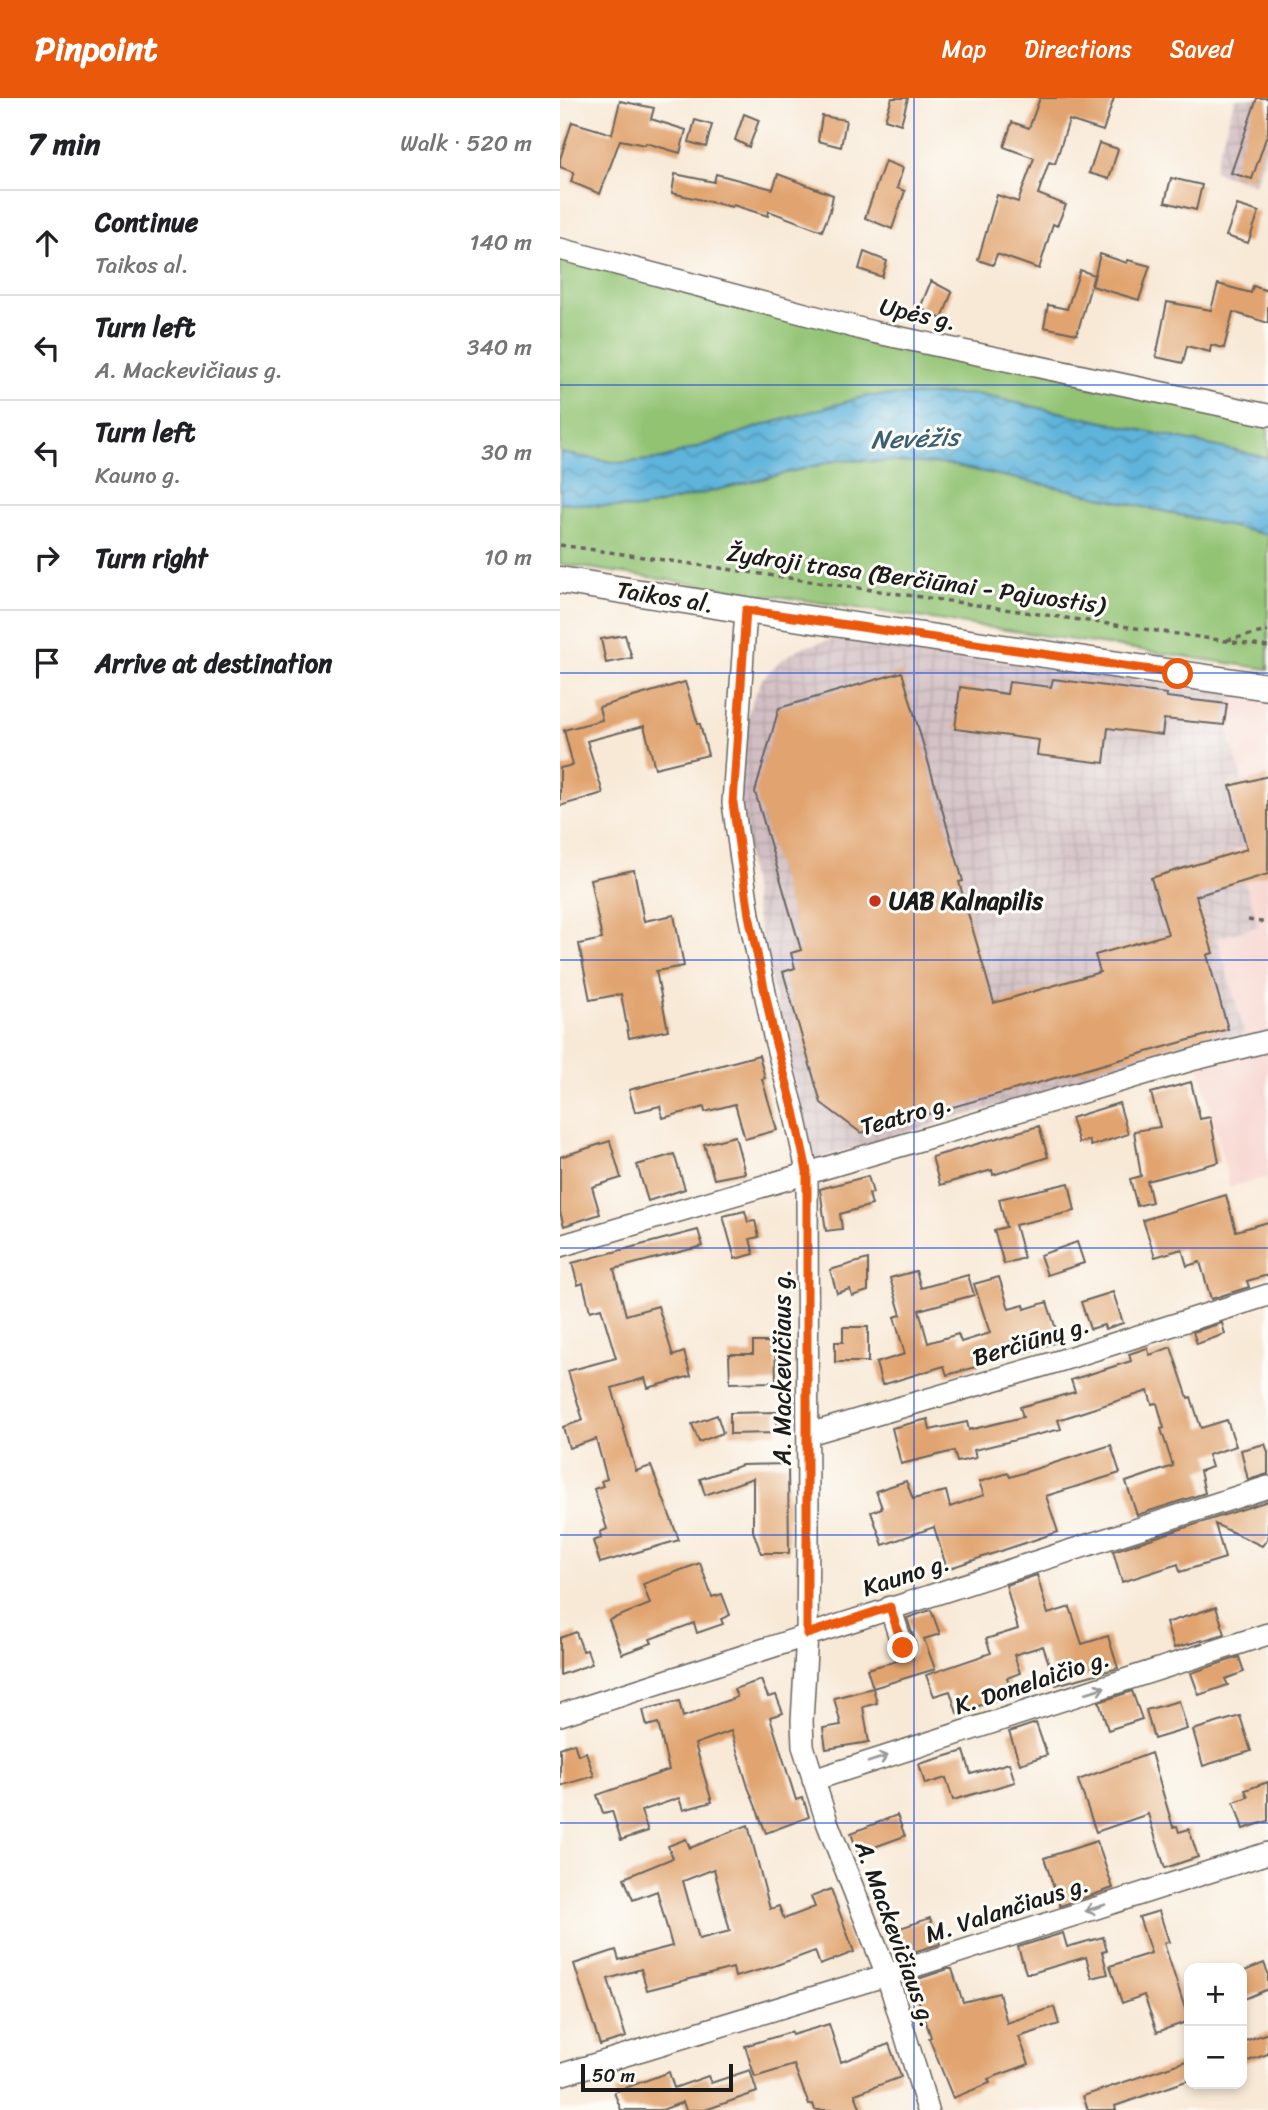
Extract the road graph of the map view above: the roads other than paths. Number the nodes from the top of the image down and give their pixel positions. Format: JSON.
{"nodes":[{"id":1,"x":560,"y":249,"type":"edge"},
{"id":2,"x":1268,"y":415,"type":"edge"},
{"id":3,"x":560,"y":580,"type":"edge"},
{"id":4,"x":746,"y":610,"type":"junction"},
{"id":5,"x":1268,"y":687,"type":"edge"},
{"id":6,"x":1268,"y":1041,"type":"edge"},
{"id":7,"x":807,"y":1171,"type":"junction"},
{"id":8,"x":560,"y":1246,"type":"edge"},
{"id":9,"x":1268,"y":1295,"type":"edge"},
{"id":10,"x":809,"y":1434,"type":"junction"},
{"id":11,"x":1268,"y":1487,"type":"edge"},
{"id":12,"x":890,"y":1607,"type":"junction"},
{"id":13,"x":807,"y":1634,"type":"junction"},
{"id":14,"x":1268,"y":1634,"type":"edge"},
{"id":15,"x":903,"y":1648,"type":"dead end"},
{"id":16,"x":560,"y":1716,"type":"edge"},
{"id":17,"x":813,"y":1780,"type":"junction"},
{"id":18,"x":1268,"y":1853,"type":"edge"},
{"id":19,"x":887,"y":1975,"type":"junction"},
{"id":20,"x":560,"y":2075,"type":"edge"},
{"id":21,"x":928,"y":2110,"type":"edge"}],
"edges":[{"from":1,"to":2,"type":"street","name":"Upės g."},
{"from":3,"to":4,"type":"main road","name":"Taikos al."},
{"from":4,"to":5,"type":"main road","name":"Taikos al."},
{"from":4,"to":7,"type":"street","name":"A. Mackevičiaus g."},
{"from":6,"to":7,"type":"street","name":"Teatro g."},
{"from":7,"to":8,"type":"street","name":"Teatro g."},
{"from":7,"to":10,"type":"street","name":"A. Mackevičiaus g."},
{"from":9,"to":10,"type":"street","name":"Berčiūnų g."},
{"from":10,"to":13,"type":"street","name":"A. Mackevičiaus g."},
{"from":11,"to":12,"type":"street","name":"Kauno g."},
{"from":12,"to":13,"type":"street","name":"Kauno g."},
{"from":12,"to":15,"type":"street"},
{"from":13,"to":16,"type":"street","name":"Kauno g."},
{"from":13,"to":17,"type":"street","name":"A. Mackevičiaus g."},
{"from":17,"to":14,"type":"street","name":"K. Donelaičio g.","one_way":true},
{"from":17,"to":19,"type":"street","name":"A. Mackevičiaus g."},
{"from":18,"to":19,"type":"street","name":"M. Valančiaus g.","one_way":true},
{"from":19,"to":20,"type":"street","name":"M. Valančiaus g."},
{"from":19,"to":21,"type":"street","name":"A. Mackevičiaus g."}]}
